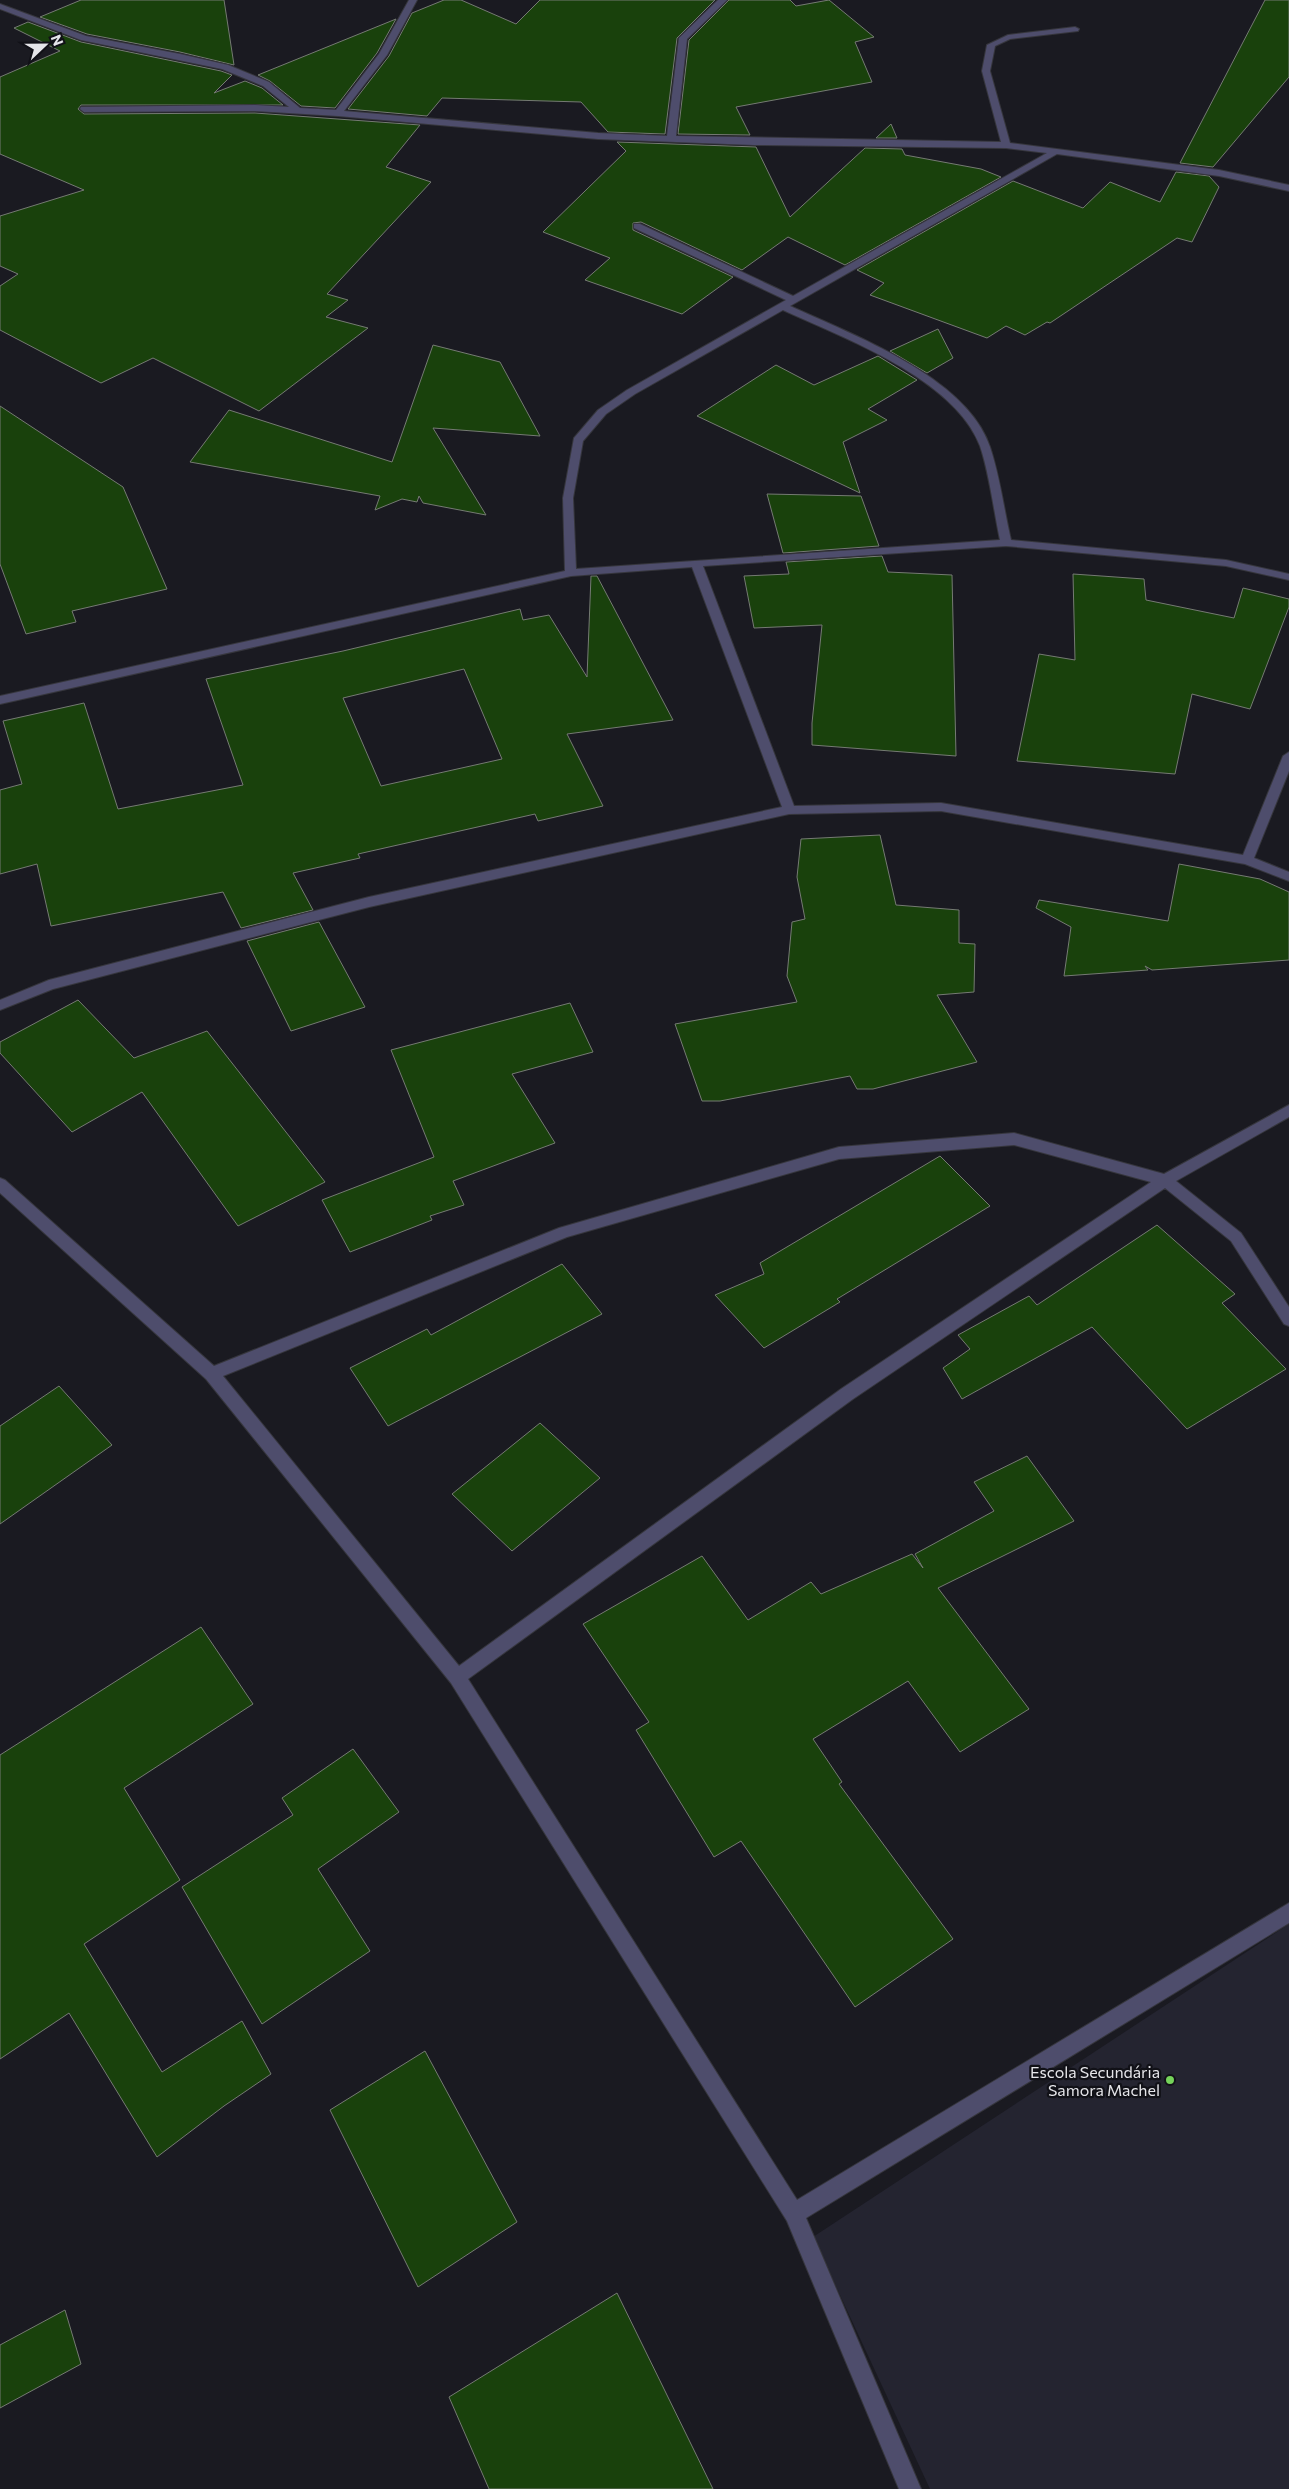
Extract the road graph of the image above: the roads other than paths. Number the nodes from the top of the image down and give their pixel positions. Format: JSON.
{"nodes":[{"id":1,"x":413,"y":0,"type":"edge"},
{"id":2,"x":723,"y":0,"type":"edge"},
{"id":3,"x":0,"y":6,"type":"edge"},
{"id":4,"x":1075,"y":29,"type":"dead end"},
{"id":5,"x":84,"y":109,"type":"dead end"},
{"id":6,"x":297,"y":110,"type":"junction"},
{"id":7,"x":338,"y":112,"type":"junction"},
{"id":8,"x":672,"y":139,"type":"junction"},
{"id":9,"x":1006,"y":146,"type":"junction"},
{"id":10,"x":1055,"y":152,"type":"junction"},
{"id":11,"x":1289,"y":188,"type":"edge"},
{"id":12,"x":637,"y":226,"type":"dead end"},
{"id":13,"x":794,"y":300,"type":"junction"},
{"id":14,"x":782,"y":306,"type":"junction"},
{"id":15,"x":1006,"y":543,"type":"junction"},
{"id":16,"x":696,"y":562,"type":"junction"},
{"id":17,"x":571,"y":573,"type":"junction"},
{"id":18,"x":1289,"y":577,"type":"edge"},
{"id":19,"x":0,"y":685,"type":"edge"},
{"id":20,"x":6,"y":699,"type":"edge"},
{"id":21,"x":1289,"y":756,"type":"edge"},
{"id":22,"x":789,"y":810,"type":"junction"},
{"id":23,"x":1247,"y":860,"type":"junction"},
{"id":24,"x":1289,"y":877,"type":"edge"},
{"id":25,"x":0,"y":1005,"type":"edge"},
{"id":26,"x":1289,"y":1110,"type":"edge"},
{"id":27,"x":1165,"y":1180,"type":"junction"},
{"id":28,"x":0,"y":1184,"type":"edge"},
{"id":29,"x":1289,"y":1320,"type":"edge"},
{"id":30,"x":212,"y":1374,"type":"junction"},
{"id":31,"x":457,"y":1677,"type":"junction"},
{"id":32,"x":1289,"y":1912,"type":"edge"},
{"id":33,"x":794,"y":2214,"type":"junction"},
{"id":34,"x":910,"y":2489,"type":"edge"}],
"edges":[{"from":1,"to":7,"type":"street"},
{"from":2,"to":8,"type":"street"},
{"from":3,"to":6,"type":"street"},
{"from":4,"to":9,"type":"street"},
{"from":5,"to":6,"type":"street"},
{"from":6,"to":7,"type":"street"},
{"from":7,"to":8,"type":"street"},
{"from":8,"to":9,"type":"street"},
{"from":9,"to":10,"type":"street"},
{"from":10,"to":11,"type":"street"},
{"from":10,"to":13,"type":"street"},
{"from":12,"to":13,"type":"street"},
{"from":13,"to":14,"type":"street"},
{"from":14,"to":15,"type":"street"},
{"from":14,"to":17,"type":"street"},
{"from":15,"to":16,"type":"street"},
{"from":15,"to":18,"type":"street"},
{"from":16,"to":17,"type":"street"},
{"from":16,"to":22,"type":"street"},
{"from":17,"to":20,"type":"street"},
{"from":19,"to":20,"type":"street"},
{"from":21,"to":23,"type":"street"},
{"from":22,"to":23,"type":"street"},
{"from":22,"to":25,"type":"street"},
{"from":23,"to":24,"type":"street"},
{"from":26,"to":27,"type":"street"},
{"from":27,"to":29,"type":"street"},
{"from":27,"to":30,"type":"street"},
{"from":27,"to":31,"type":"street"},
{"from":28,"to":30,"type":"street"},
{"from":30,"to":31,"type":"street"},
{"from":31,"to":33,"type":"street"},
{"from":32,"to":33,"type":"street"},
{"from":33,"to":34,"type":"street"}]}
